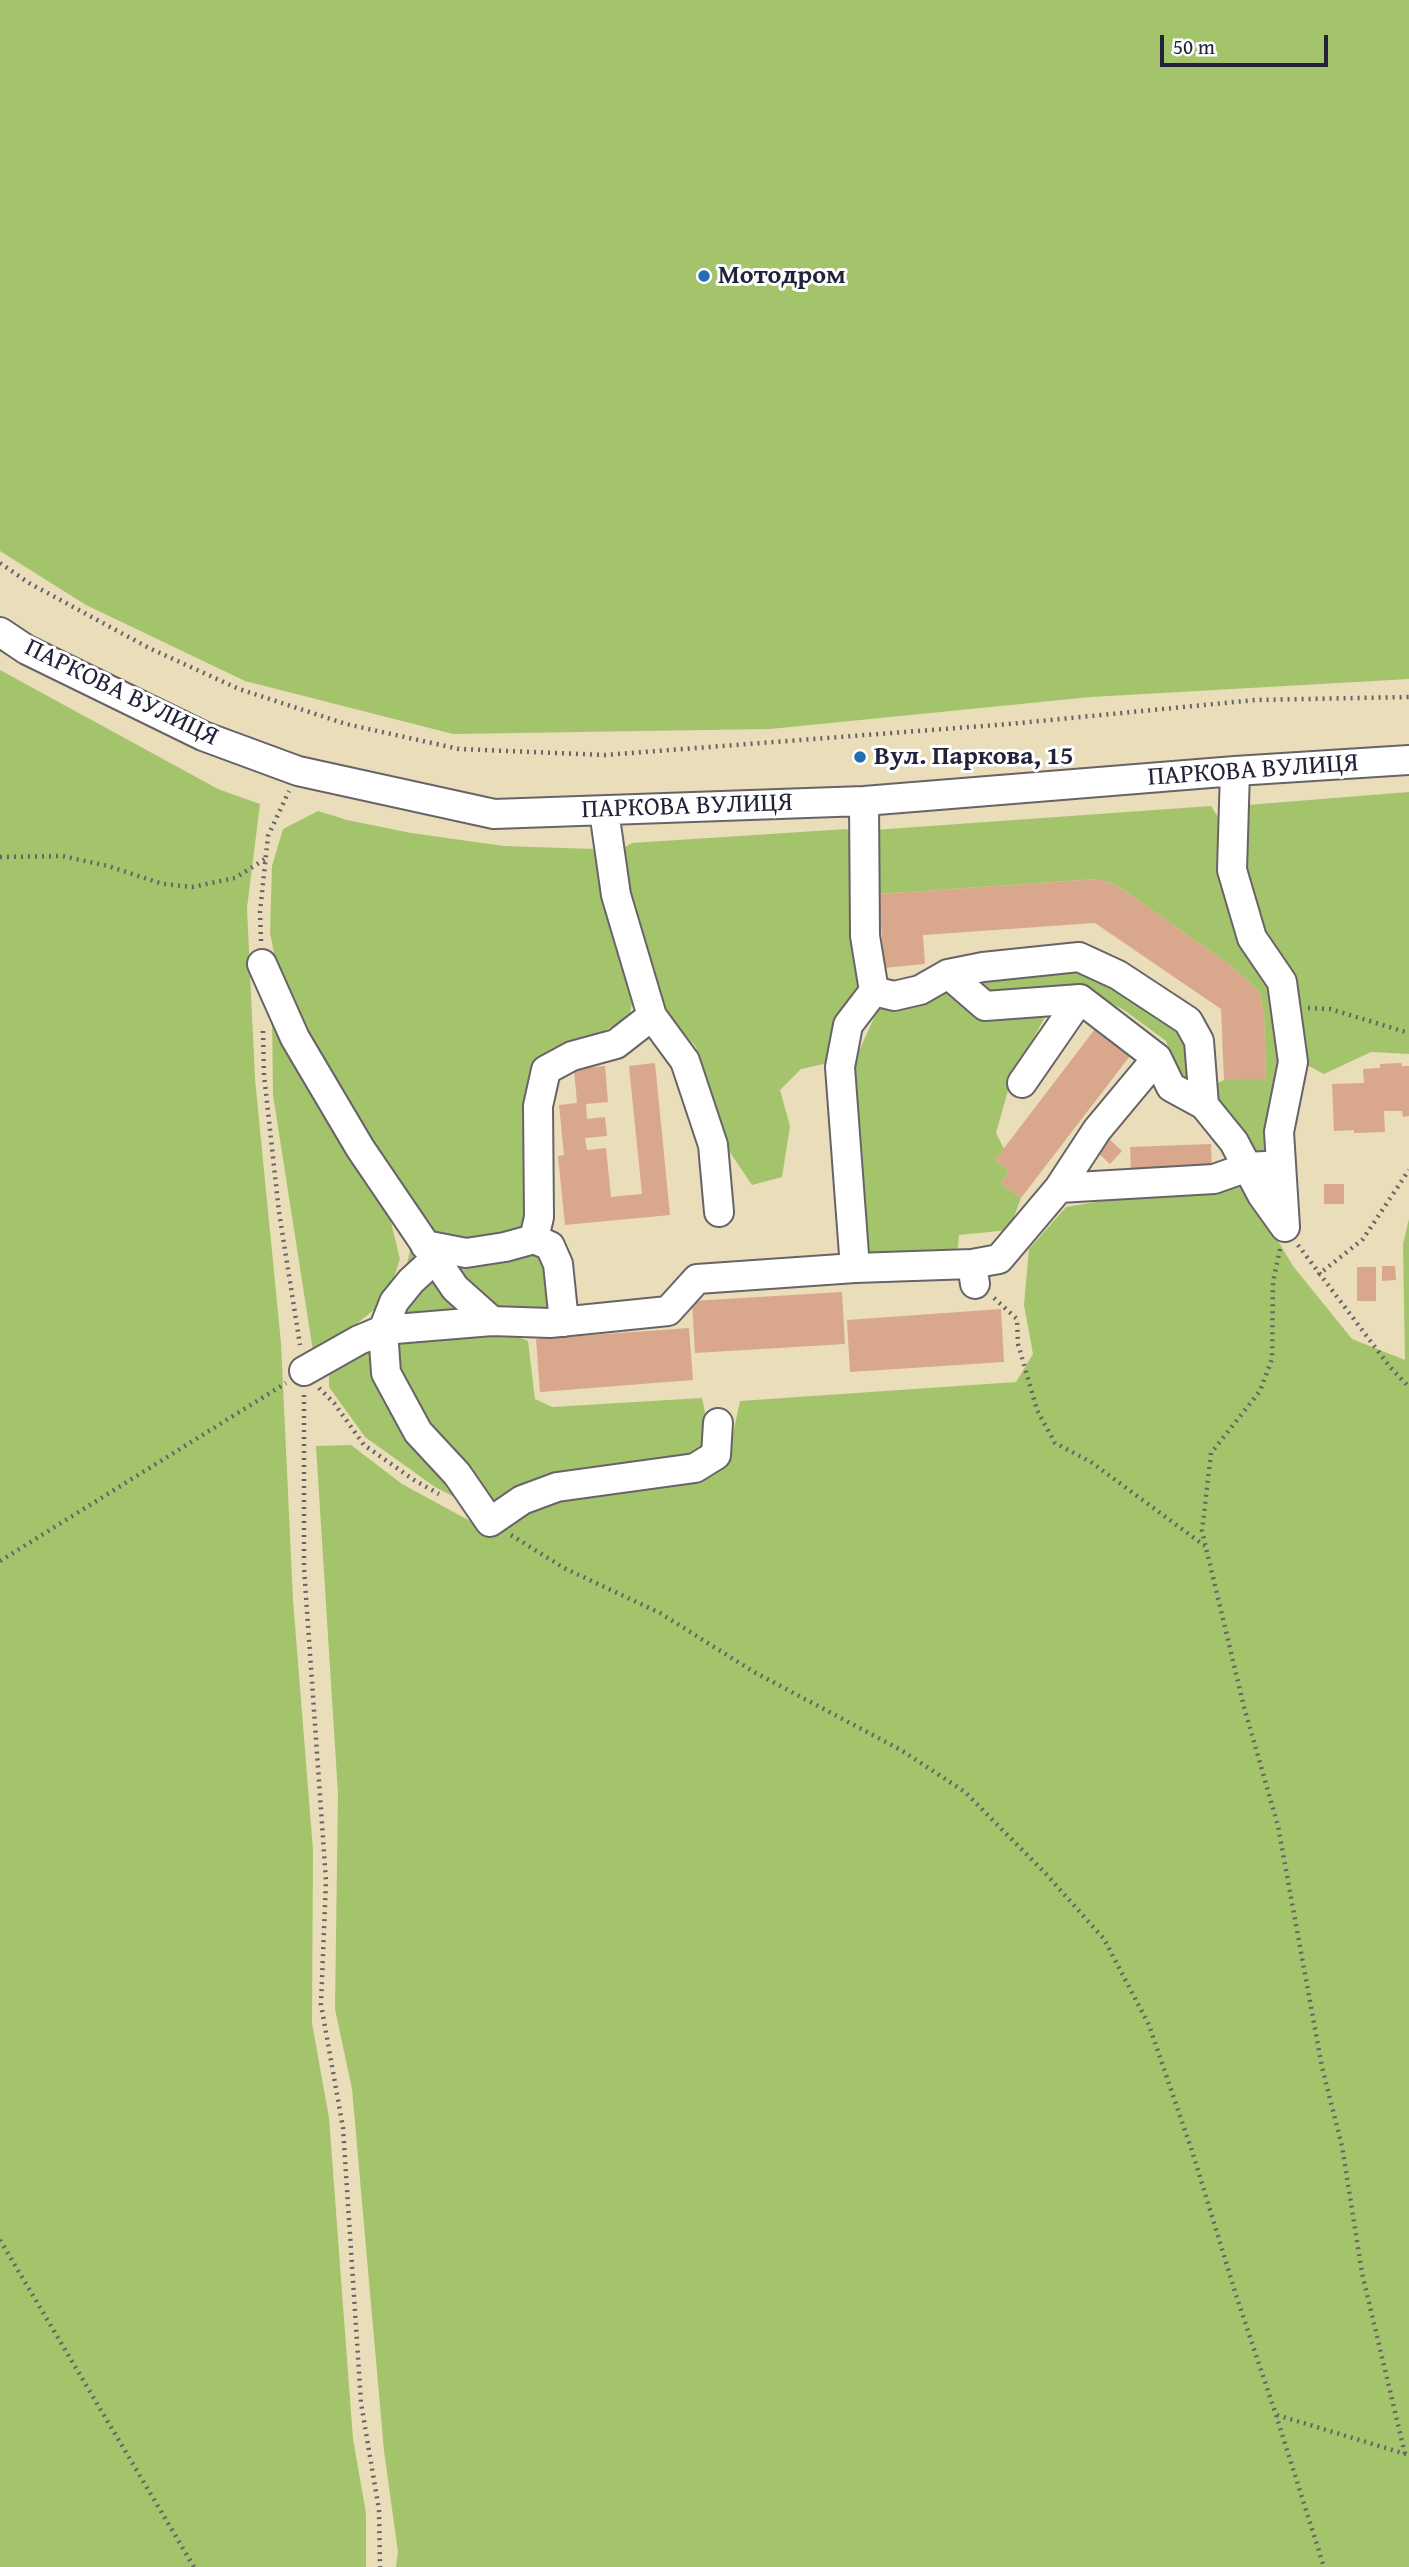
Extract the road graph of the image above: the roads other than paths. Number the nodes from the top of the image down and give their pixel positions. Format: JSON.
{"nodes":[{"id":1,"x":0,"y":632,"type":"edge"},
{"id":2,"x":1409,"y":760,"type":"edge"},
{"id":3,"x":1235,"y":771,"type":"junction"},
{"id":4,"x":864,"y":801,"type":"junction"},
{"id":5,"x":604,"y":811,"type":"junction"},
{"id":6,"x":262,"y":964,"type":"road end"},
{"id":7,"x":948,"y":974,"type":"junction"},
{"id":8,"x":874,"y":991,"type":"junction"},
{"id":9,"x":1080,"y":999,"type":"junction"},
{"id":10,"x":652,"y":1016,"type":"junction"},
{"id":11,"x":1157,"y":1058,"type":"junction"},
{"id":12,"x":1021,"y":1083,"type":"dead end"},
{"id":13,"x":1204,"y":1105,"type":"junction"},
{"id":14,"x":1281,"y":1154,"type":"junction"},
{"id":15,"x":1248,"y":1167,"type":"junction"},
{"id":16,"x":1059,"y":1188,"type":"junction"},
{"id":17,"x":719,"y":1212,"type":"dead end"},
{"id":18,"x":534,"y":1239,"type":"junction"},
{"id":19,"x":430,"y":1252,"type":"junction"},
{"id":20,"x":855,"y":1268,"type":"junction"},
{"id":21,"x":492,"y":1321,"type":"junction"},
{"id":22,"x":564,"y":1322,"type":"junction"},
{"id":23,"x":383,"y":1330,"type":"junction"},
{"id":24,"x":304,"y":1371,"type":"road end"},
{"id":25,"x":718,"y":1423,"type":"dead end"}],
"edges":[{"from":1,"to":5,"type":"street","name":"ПАРКОВА ВУЛИЦЯ"},
{"from":2,"to":3,"type":"street","name":"ПАРКОВА ВУЛИЦЯ"},
{"from":3,"to":4,"type":"street","name":"ПАРКОВА ВУЛИЦЯ"},
{"from":3,"to":14,"type":"street"},
{"from":4,"to":5,"type":"street","name":"ПАРКОВА ВУЛИЦЯ"},
{"from":4,"to":8,"type":"street"},
{"from":5,"to":10,"type":"street"},
{"from":6,"to":19,"type":"street"},
{"from":7,"to":8,"type":"street"},
{"from":7,"to":9,"type":"street"},
{"from":7,"to":13,"type":"street"},
{"from":8,"to":20,"type":"street"},
{"from":9,"to":11,"type":"street"},
{"from":9,"to":12,"type":"street"},
{"from":10,"to":17,"type":"street"},
{"from":10,"to":18,"type":"street"},
{"from":11,"to":13,"type":"street"},
{"from":11,"to":16,"type":"street"},
{"from":13,"to":15,"type":"street"},
{"from":14,"to":15,"type":"street"},
{"from":14,"to":15,"type":"street"},
{"from":15,"to":16,"type":"street"},
{"from":16,"to":20,"type":"street"},
{"from":18,"to":19,"type":"street"},
{"from":18,"to":22,"type":"street"},
{"from":19,"to":21,"type":"street"},
{"from":19,"to":23,"type":"street"},
{"from":20,"to":22,"type":"street"},
{"from":21,"to":22,"type":"street"},
{"from":21,"to":23,"type":"street"},
{"from":23,"to":24,"type":"street"},
{"from":23,"to":25,"type":"street"}]}
